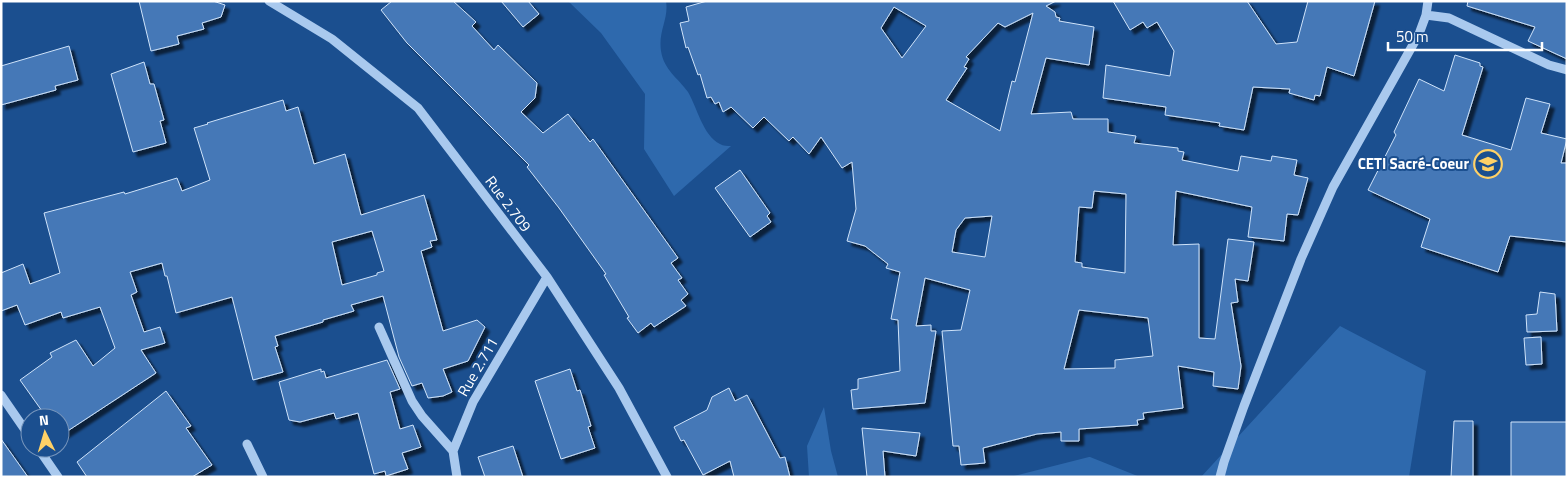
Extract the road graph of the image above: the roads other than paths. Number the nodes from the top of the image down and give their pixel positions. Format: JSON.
{"nodes":[{"id":1,"x":269,"y":1,"type":"edge"},
{"id":2,"x":1428,"y":1,"type":"edge"},
{"id":3,"x":1426,"y":14,"type":"junction"},
{"id":4,"x":1567,"y":70,"type":"edge"},
{"id":5,"x":547,"y":277,"type":"junction"},
{"id":6,"x":379,"y":327,"type":"dead end"},
{"id":7,"x":1,"y":395,"type":"edge"},
{"id":8,"x":20,"y":423,"type":"edge"},
{"id":9,"x":247,"y":444,"type":"dead end"},
{"id":10,"x":453,"y":451,"type":"junction"},
{"id":11,"x":45,"y":458,"type":"edge"},
{"id":12,"x":58,"y":477,"type":"edge"},
{"id":13,"x":263,"y":477,"type":"edge"},
{"id":14,"x":457,"y":477,"type":"edge"},
{"id":15,"x":667,"y":477,"type":"edge"},
{"id":16,"x":1220,"y":477,"type":"edge"}],
"edges":[{"from":1,"to":5,"type":"street","name":"Rue 2.709"},
{"from":2,"to":3,"type":"street"},
{"from":3,"to":4,"type":"street"},
{"from":3,"to":16,"type":"street"},
{"from":5,"to":10,"type":"street","name":"Rue 2.711"},
{"from":5,"to":15,"type":"street","name":"Rue 2.709"},
{"from":6,"to":10,"type":"street"},
{"from":7,"to":8,"type":"street"},
{"from":9,"to":13,"type":"street"},
{"from":10,"to":14,"type":"street"},
{"from":11,"to":12,"type":"street"}]}
